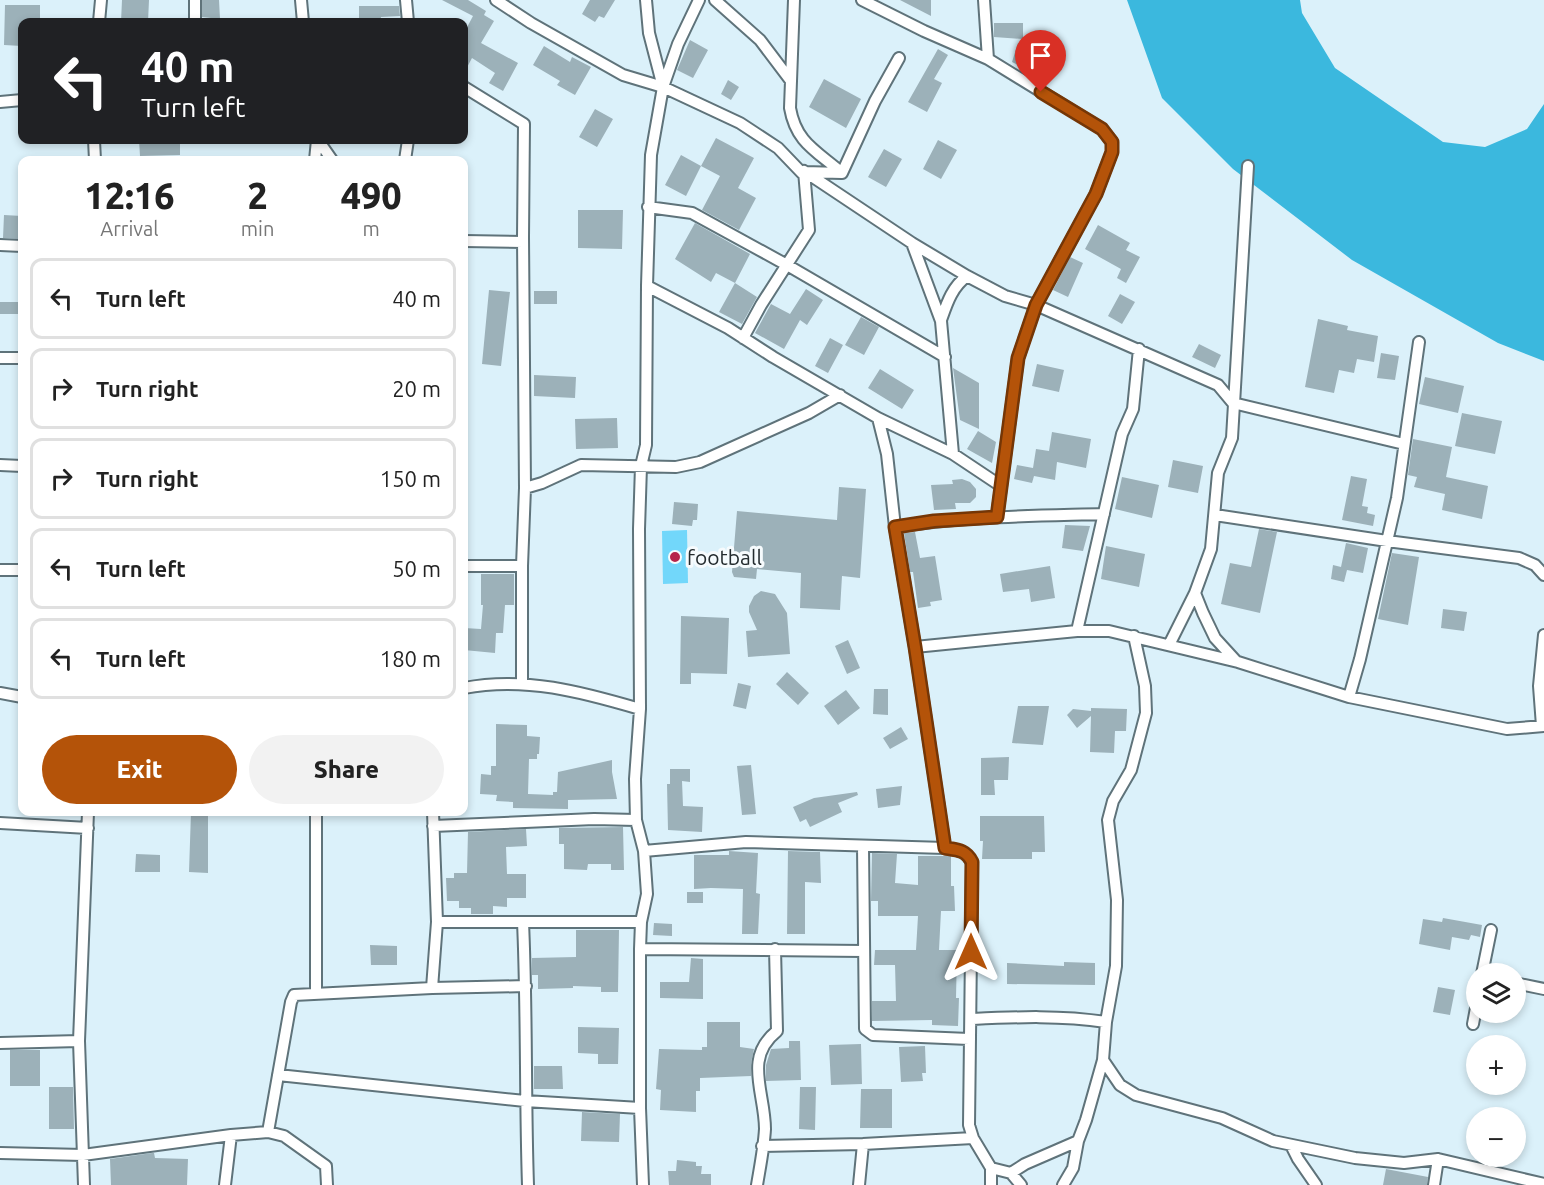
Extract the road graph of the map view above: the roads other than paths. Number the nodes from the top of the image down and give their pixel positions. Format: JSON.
{"nodes":[{"id":1,"x":101,"y":0,"type":"edge"},
{"id":2,"x":195,"y":0,"type":"edge"},
{"id":3,"x":301,"y":0,"type":"edge"},
{"id":4,"x":406,"y":0,"type":"edge"},
{"id":5,"x":495,"y":0,"type":"edge"},
{"id":6,"x":646,"y":0,"type":"edge"},
{"id":7,"x":699,"y":0,"type":"edge"},
{"id":8,"x":715,"y":0,"type":"edge"},
{"id":9,"x":794,"y":0,"type":"edge"},
{"id":10,"x":862,"y":0,"type":"edge"},
{"id":11,"x":984,"y":0,"type":"edge"},
{"id":12,"x":99,"y":18,"type":"edge"},
{"id":13,"x":195,"y":18,"type":"edge"},
{"id":14,"x":303,"y":18,"type":"edge"},
{"id":15,"x":408,"y":18,"type":"edge"},
{"id":16,"x":899,"y":58,"type":"dead end"},
{"id":17,"x":988,"y":59,"type":"junction"},
{"id":18,"x":791,"y":81,"type":"junction"},
{"id":19,"x":663,"y":87,"type":"junction"},
{"id":20,"x":468,"y":89,"type":"edge"},
{"id":21,"x":18,"y":100,"type":"edge"},
{"id":22,"x":0,"y":102,"type":"edge"},
{"id":23,"x":1248,"y":166,"type":"dead end"},
{"id":24,"x":804,"y":171,"type":"junction"},
{"id":25,"x":842,"y":173,"type":"junction"},
{"id":26,"x":648,"y":207,"type":"junction"},
{"id":27,"x":468,"y":241,"type":"edge"},
{"id":28,"x":523,"y":242,"type":"junction"},
{"id":29,"x":912,"y":243,"type":"junction"},
{"id":30,"x":0,"y":245,"type":"edge"},
{"id":31,"x":18,"y":246,"type":"edge"},
{"id":32,"x":787,"y":265,"type":"junction"},
{"id":33,"x":966,"y":276,"type":"junction"},
{"id":34,"x":647,"y":286,"type":"junction"},
{"id":35,"x":1036,"y":305,"type":"junction"},
{"id":36,"x":941,"y":321,"type":"junction"},
{"id":37,"x":743,"y":338,"type":"junction"},
{"id":38,"x":1419,"y":342,"type":"dead end"},
{"id":39,"x":1139,"y":349,"type":"junction"},
{"id":40,"x":945,"y":357,"type":"junction"},
{"id":41,"x":0,"y":358,"type":"edge"},
{"id":42,"x":18,"y":358,"type":"edge"},
{"id":43,"x":840,"y":395,"type":"junction"},
{"id":44,"x":1233,"y":403,"type":"junction"},
{"id":45,"x":878,"y":418,"type":"junction"},
{"id":46,"x":1404,"y":444,"type":"junction"},
{"id":47,"x":953,"y":454,"type":"junction"},
{"id":48,"x":0,"y":465,"type":"edge"},
{"id":49,"x":18,"y":466,"type":"edge"},
{"id":50,"x":641,"y":466,"type":"junction"},
{"id":51,"x":1001,"y":486,"type":"junction"},
{"id":52,"x":525,"y":488,"type":"junction"},
{"id":53,"x":1104,"y":514,"type":"junction"},
{"id":54,"x":1215,"y":515,"type":"junction"},
{"id":55,"x":997,"y":517,"type":"junction"},
{"id":56,"x":895,"y":527,"type":"junction"},
{"id":57,"x":1387,"y":541,"type":"junction"},
{"id":58,"x":468,"y":566,"type":"edge"},
{"id":59,"x":522,"y":567,"type":"junction"},
{"id":60,"x":0,"y":570,"type":"edge"},
{"id":61,"x":18,"y":570,"type":"edge"},
{"id":62,"x":1544,"y":575,"type":"edge"},
{"id":63,"x":1195,"y":593,"type":"junction"},
{"id":64,"x":1077,"y":632,"type":"junction"},
{"id":65,"x":1544,"y":635,"type":"edge"},
{"id":66,"x":1134,"y":636,"type":"junction"},
{"id":67,"x":1169,"y":645,"type":"junction"},
{"id":68,"x":915,"y":647,"type":"junction"},
{"id":69,"x":1238,"y":662,"type":"junction"},
{"id":70,"x":522,"y":683,"type":"junction"},
{"id":71,"x":468,"y":687,"type":"edge"},
{"id":72,"x":0,"y":693,"type":"edge"},
{"id":73,"x":18,"y":696,"type":"edge"},
{"id":74,"x":1349,"y":697,"type":"junction"},
{"id":75,"x":640,"y":709,"type":"junction"},
{"id":76,"x":1543,"y":726,"type":"edge"},
{"id":77,"x":88,"y":816,"type":"edge"},
{"id":78,"x":316,"y":816,"type":"edge"},
{"id":79,"x":433,"y":816,"type":"edge"},
{"id":80,"x":636,"y":820,"type":"junction"},
{"id":81,"x":0,"y":823,"type":"edge"},
{"id":82,"x":433,"y":826,"type":"junction"},
{"id":83,"x":88,"y":828,"type":"junction"},
{"id":84,"x":863,"y":847,"type":"junction"},
{"id":85,"x":945,"y":848,"type":"junction"},
{"id":86,"x":644,"y":851,"type":"junction"},
{"id":87,"x":437,"y":922,"type":"junction"},
{"id":88,"x":523,"y":922,"type":"junction"},
{"id":89,"x":641,"y":922,"type":"junction"},
{"id":90,"x":1491,"y":930,"type":"dead end"},
{"id":91,"x":640,"y":949,"type":"junction"},
{"id":92,"x":775,"y":949,"type":"junction"},
{"id":93,"x":864,"y":951,"type":"junction"},
{"id":94,"x":1484,"y":963,"type":"edge"},
{"id":95,"x":1526,"y":985,"type":"edge"},
{"id":96,"x":526,"y":986,"type":"junction"},
{"id":97,"x":432,"y":988,"type":"junction"},
{"id":98,"x":1544,"y":989,"type":"edge"},
{"id":99,"x":316,"y":993,"type":"junction"},
{"id":100,"x":971,"y":1019,"type":"junction"},
{"id":101,"x":1106,"y":1022,"type":"junction"},
{"id":102,"x":969,"y":1039,"type":"junction"},
{"id":103,"x":79,"y":1041,"type":"junction"},
{"id":104,"x":0,"y":1043,"type":"edge"},
{"id":105,"x":1103,"y":1060,"type":"junction"},
{"id":106,"x":278,"y":1075,"type":"junction"},
{"id":107,"x":525,"y":1101,"type":"junction"},
{"id":108,"x":640,"y":1108,"type":"junction"},
{"id":109,"x":268,"y":1132,"type":"junction"},
{"id":110,"x":231,"y":1135,"type":"junction"},
{"id":111,"x":973,"y":1138,"type":"junction"},
{"id":112,"x":1078,"y":1141,"type":"junction"},
{"id":113,"x":863,"y":1144,"type":"junction"},
{"id":114,"x":1290,"y":1144,"type":"junction"},
{"id":115,"x":762,"y":1146,"type":"junction"},
{"id":116,"x":0,"y":1154,"type":"edge"},
{"id":117,"x":83,"y":1155,"type":"junction"},
{"id":118,"x":1438,"y":1159,"type":"junction"},
{"id":119,"x":991,"y":1168,"type":"junction"},
{"id":120,"x":1011,"y":1173,"type":"junction"},
{"id":121,"x":1544,"y":1184,"type":"edge"},
{"id":122,"x":84,"y":1185,"type":"edge"},
{"id":123,"x":225,"y":1185,"type":"edge"},
{"id":124,"x":327,"y":1185,"type":"edge"},
{"id":125,"x":528,"y":1185,"type":"edge"},
{"id":126,"x":643,"y":1185,"type":"edge"},
{"id":127,"x":757,"y":1185,"type":"edge"},
{"id":128,"x":859,"y":1185,"type":"edge"},
{"id":129,"x":991,"y":1185,"type":"edge"},
{"id":130,"x":1021,"y":1185,"type":"edge"},
{"id":131,"x":1063,"y":1185,"type":"edge"},
{"id":132,"x":1316,"y":1185,"type":"edge"},
{"id":133,"x":1434,"y":1185,"type":"edge"}],
"edges":[{"from":1,"to":12,"type":"street"},
{"from":2,"to":13,"type":"street"},
{"from":3,"to":14,"type":"street"},
{"from":4,"to":15,"type":"street"},
{"from":5,"to":19,"type":"street"},
{"from":6,"to":19,"type":"street"},
{"from":7,"to":19,"type":"street"},
{"from":8,"to":18,"type":"street"},
{"from":9,"to":18,"type":"street"},
{"from":10,"to":17,"type":"street"},
{"from":11,"to":17,"type":"street"},
{"from":16,"to":25,"type":"street"},
{"from":17,"to":35,"type":"street"},
{"from":18,"to":25,"type":"street"},
{"from":19,"to":24,"type":"street"},
{"from":19,"to":26,"type":"street"},
{"from":20,"to":28,"type":"street"},
{"from":21,"to":22,"type":"street"},
{"from":23,"to":44,"type":"street"},
{"from":24,"to":25,"type":"street"},
{"from":24,"to":29,"type":"street"},
{"from":24,"to":32,"type":"street"},
{"from":26,"to":32,"type":"street"},
{"from":26,"to":34,"type":"street"},
{"from":27,"to":28,"type":"street"},
{"from":28,"to":52,"type":"street"},
{"from":29,"to":33,"type":"street"},
{"from":29,"to":36,"type":"street"},
{"from":30,"to":31,"type":"street"},
{"from":32,"to":37,"type":"street"},
{"from":32,"to":40,"type":"street"},
{"from":33,"to":35,"type":"street"},
{"from":33,"to":36,"type":"street"},
{"from":34,"to":37,"type":"street"},
{"from":34,"to":50,"type":"street"},
{"from":35,"to":39,"type":"street"},
{"from":35,"to":51,"type":"street"},
{"from":36,"to":40,"type":"street"},
{"from":37,"to":43,"type":"street"},
{"from":38,"to":46,"type":"street"},
{"from":39,"to":44,"type":"street"},
{"from":39,"to":53,"type":"street"},
{"from":40,"to":47,"type":"street"},
{"from":41,"to":42,"type":"street"},
{"from":43,"to":45,"type":"street"},
{"from":43,"to":50,"type":"street"},
{"from":44,"to":46,"type":"street"},
{"from":44,"to":54,"type":"street"},
{"from":45,"to":47,"type":"street"},
{"from":45,"to":56,"type":"street"},
{"from":46,"to":57,"type":"street"},
{"from":47,"to":51,"type":"street"},
{"from":48,"to":49,"type":"street"},
{"from":50,"to":52,"type":"street"},
{"from":50,"to":75,"type":"street"},
{"from":51,"to":55,"type":"street"},
{"from":52,"to":59,"type":"street"},
{"from":53,"to":55,"type":"street"},
{"from":53,"to":64,"type":"street"},
{"from":54,"to":57,"type":"street"},
{"from":54,"to":63,"type":"street"},
{"from":55,"to":56,"type":"street"},
{"from":56,"to":68,"type":"street"},
{"from":57,"to":62,"type":"street"},
{"from":57,"to":74,"type":"street"},
{"from":58,"to":59,"type":"street"},
{"from":59,"to":70,"type":"street"},
{"from":60,"to":61,"type":"street"},
{"from":63,"to":67,"type":"street"},
{"from":63,"to":69,"type":"street"},
{"from":64,"to":66,"type":"street"},
{"from":64,"to":68,"type":"street"},
{"from":65,"to":76,"type":"street"},
{"from":66,"to":67,"type":"street"},
{"from":66,"to":101,"type":"street"},
{"from":67,"to":69,"type":"street"},
{"from":68,"to":85,"type":"street"},
{"from":69,"to":74,"type":"street"},
{"from":70,"to":71,"type":"street"},
{"from":70,"to":75,"type":"street"},
{"from":72,"to":73,"type":"street"},
{"from":74,"to":76,"type":"street"},
{"from":75,"to":80,"type":"street"},
{"from":77,"to":83,"type":"street"},
{"from":78,"to":99,"type":"street"},
{"from":79,"to":82,"type":"street"},
{"from":80,"to":82,"type":"street"},
{"from":80,"to":86,"type":"street"},
{"from":81,"to":83,"type":"street"},
{"from":82,"to":87,"type":"street"},
{"from":83,"to":103,"type":"street"},
{"from":84,"to":85,"type":"street"},
{"from":84,"to":86,"type":"street"},
{"from":84,"to":93,"type":"street"},
{"from":85,"to":100,"type":"street"},
{"from":86,"to":89,"type":"street"},
{"from":87,"to":88,"type":"street"},
{"from":87,"to":97,"type":"street"},
{"from":88,"to":89,"type":"street"},
{"from":88,"to":96,"type":"street"},
{"from":89,"to":91,"type":"street"},
{"from":90,"to":94,"type":"street"},
{"from":91,"to":92,"type":"street"},
{"from":91,"to":108,"type":"street"},
{"from":92,"to":93,"type":"street"},
{"from":92,"to":115,"type":"street"},
{"from":93,"to":102,"type":"street"},
{"from":95,"to":98,"type":"street"},
{"from":96,"to":97,"type":"street"},
{"from":96,"to":107,"type":"street"},
{"from":97,"to":99,"type":"street"},
{"from":99,"to":106,"type":"street"},
{"from":100,"to":101,"type":"street"},
{"from":100,"to":102,"type":"street"},
{"from":101,"to":105,"type":"street"},
{"from":102,"to":111,"type":"street"},
{"from":103,"to":104,"type":"street"},
{"from":103,"to":117,"type":"street"},
{"from":105,"to":112,"type":"street"},
{"from":105,"to":114,"type":"street"},
{"from":106,"to":107,"type":"street"},
{"from":106,"to":109,"type":"street"},
{"from":107,"to":108,"type":"street"},
{"from":107,"to":125,"type":"street"},
{"from":108,"to":126,"type":"street"},
{"from":109,"to":110,"type":"street"},
{"from":109,"to":124,"type":"street"},
{"from":110,"to":117,"type":"street"},
{"from":110,"to":123,"type":"street"},
{"from":111,"to":113,"type":"street"},
{"from":111,"to":119,"type":"street"},
{"from":112,"to":120,"type":"street"},
{"from":112,"to":131,"type":"street"},
{"from":113,"to":115,"type":"street"},
{"from":113,"to":128,"type":"street"},
{"from":114,"to":118,"type":"street"},
{"from":114,"to":132,"type":"street"},
{"from":115,"to":127,"type":"street"},
{"from":116,"to":117,"type":"street"},
{"from":117,"to":122,"type":"street"},
{"from":118,"to":121,"type":"street"},
{"from":118,"to":133,"type":"street"},
{"from":119,"to":120,"type":"street"},
{"from":119,"to":129,"type":"street"},
{"from":120,"to":130,"type":"street"}]}
